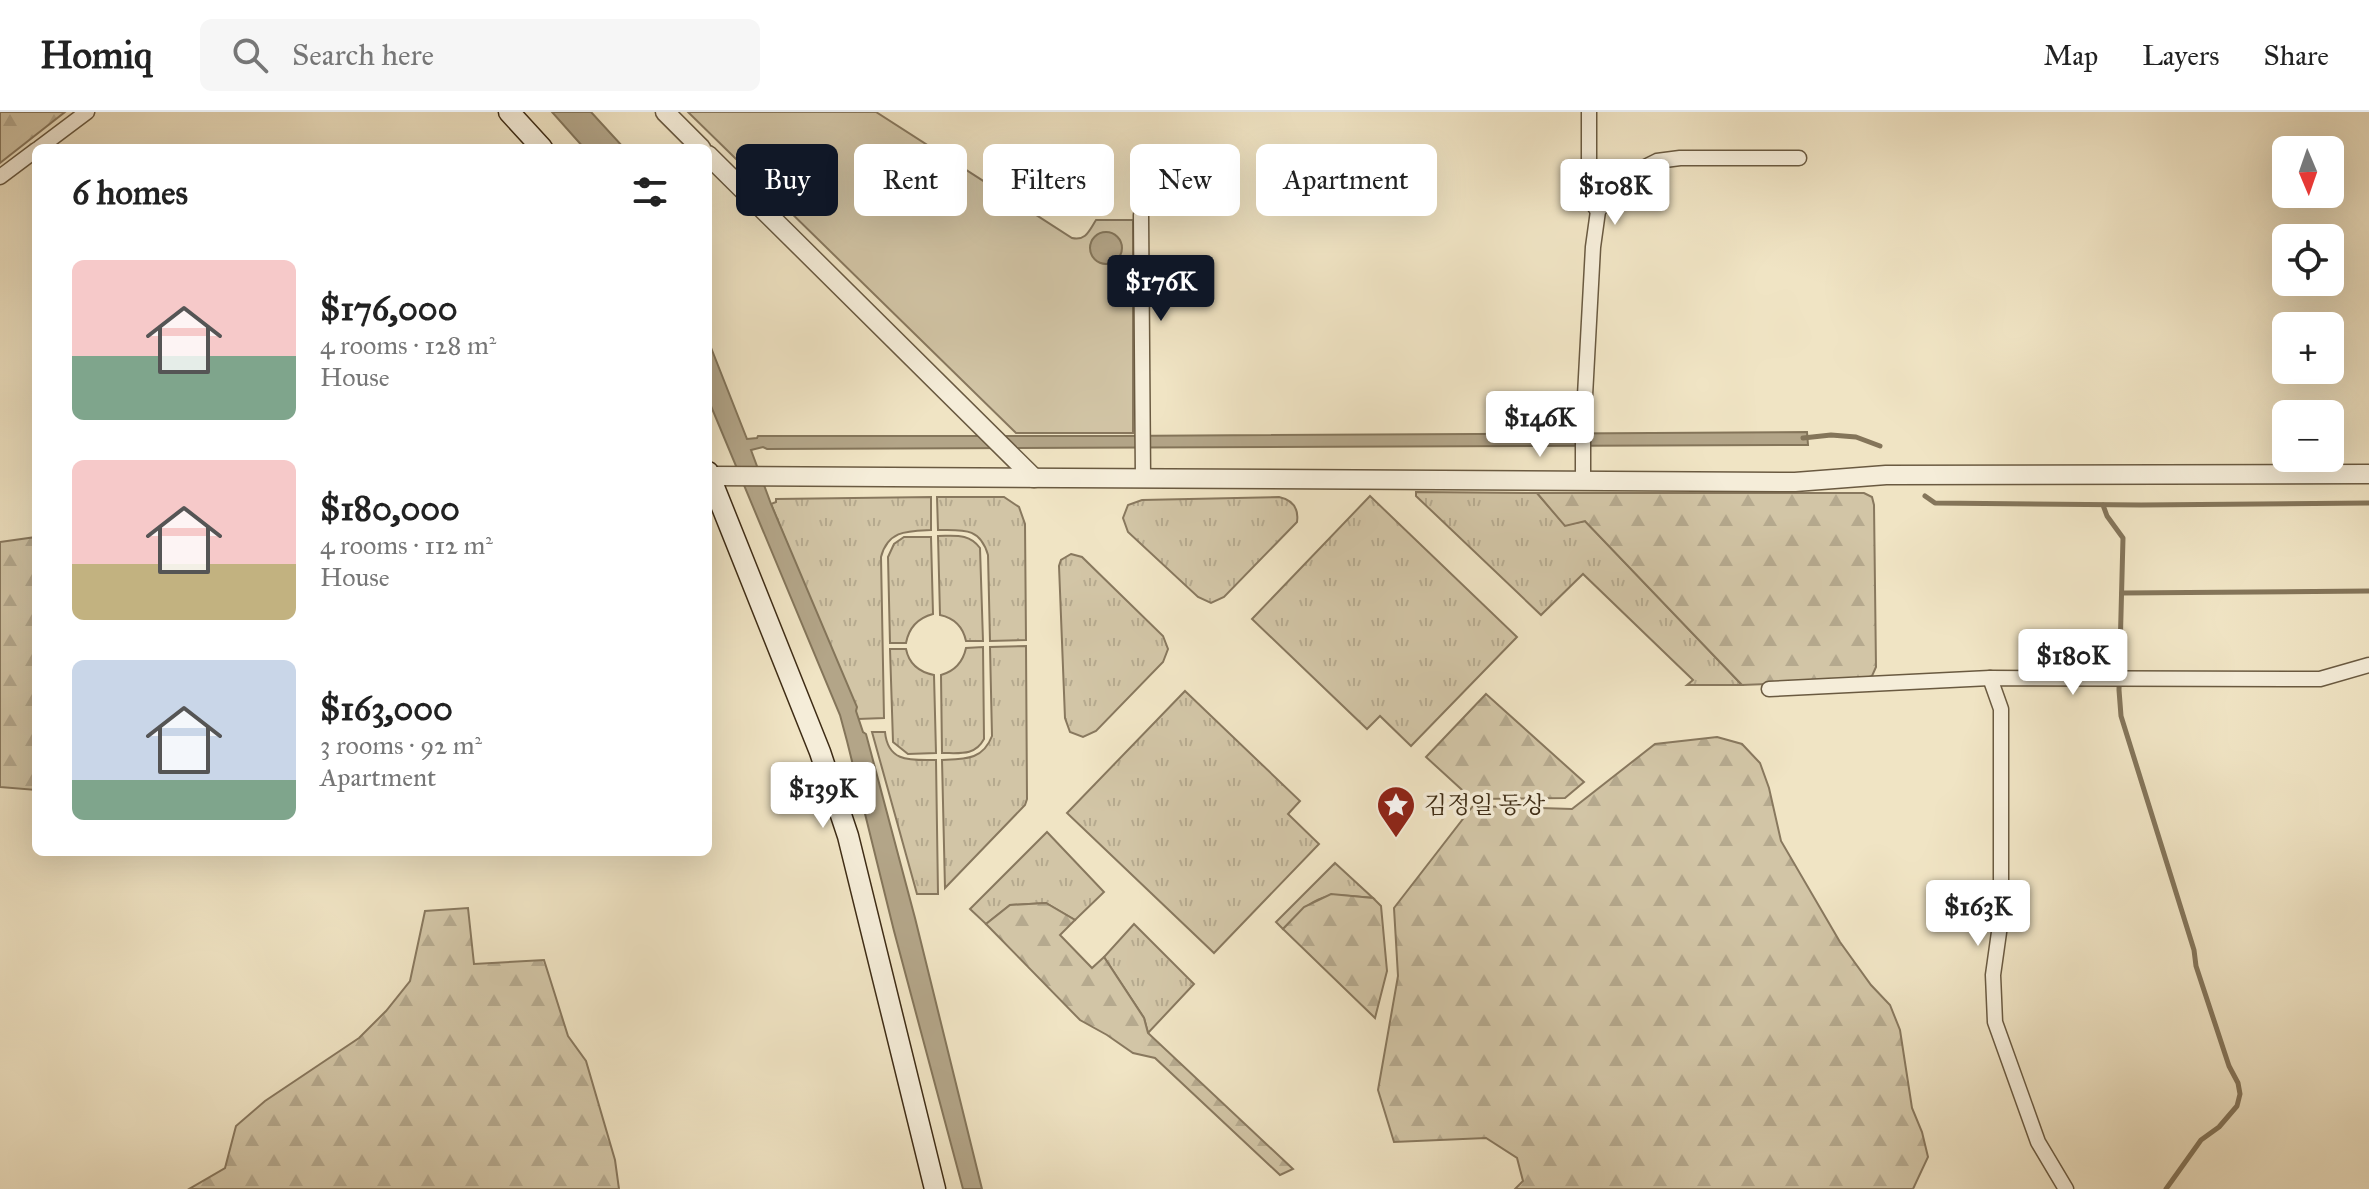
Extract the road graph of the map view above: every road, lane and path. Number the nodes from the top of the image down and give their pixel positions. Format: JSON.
{"nodes":[{"id":1,"x":87,"y":112,"type":"edge"},
{"id":2,"x":509,"y":112,"type":"edge"},
{"id":3,"x":665,"y":112,"type":"edge"},
{"id":4,"x":1589,"y":112,"type":"edge"},
{"id":5,"x":44,"y":144,"type":"edge"},
{"id":6,"x":538,"y":144,"type":"edge"},
{"id":7,"x":697,"y":144,"type":"edge"},
{"id":8,"x":32,"y":153,"type":"edge"},
{"id":9,"x":1799,"y":158,"type":"dead end"},
{"id":10,"x":712,"y":159,"type":"edge"},
{"id":11,"x":0,"y":177,"type":"edge"},
{"id":12,"x":1598,"y":211,"type":"junction"},
{"id":13,"x":1141,"y":216,"type":"edge"},
{"id":14,"x":712,"y":474,"type":"edge"},
{"id":15,"x":2369,"y":474,"type":"edge"},
{"id":16,"x":1034,"y":478,"type":"junction"},
{"id":17,"x":1143,"y":479,"type":"junction"},
{"id":18,"x":1583,"y":480,"type":"junction"},
{"id":19,"x":712,"y":482,"type":"edge"},
{"id":20,"x":2369,"y":665,"type":"edge"},
{"id":21,"x":1990,"y":678,"type":"junction"},
{"id":22,"x":1769,"y":689,"type":"dead end"},
{"id":23,"x":935,"y":1189,"type":"edge"},
{"id":24,"x":2066,"y":1189,"type":"edge"}],
"edges":[{"from":1,"to":5,"type":"street"},
{"from":2,"to":6,"type":"main road"},
{"from":3,"to":7,"type":"street"},
{"from":4,"to":12,"type":"street"},
{"from":8,"to":11,"type":"street"},
{"from":9,"to":12,"type":"street"},
{"from":10,"to":16,"type":"street"},
{"from":12,"to":18,"type":"street"},
{"from":13,"to":17,"type":"street"},
{"from":14,"to":16,"type":"street"},
{"from":15,"to":18,"type":"street"},
{"from":16,"to":17,"type":"street"},
{"from":17,"to":18,"type":"street"},
{"from":19,"to":23,"type":"main road"},
{"from":20,"to":21,"type":"street"},
{"from":21,"to":22,"type":"street"},
{"from":21,"to":24,"type":"street"}]}
